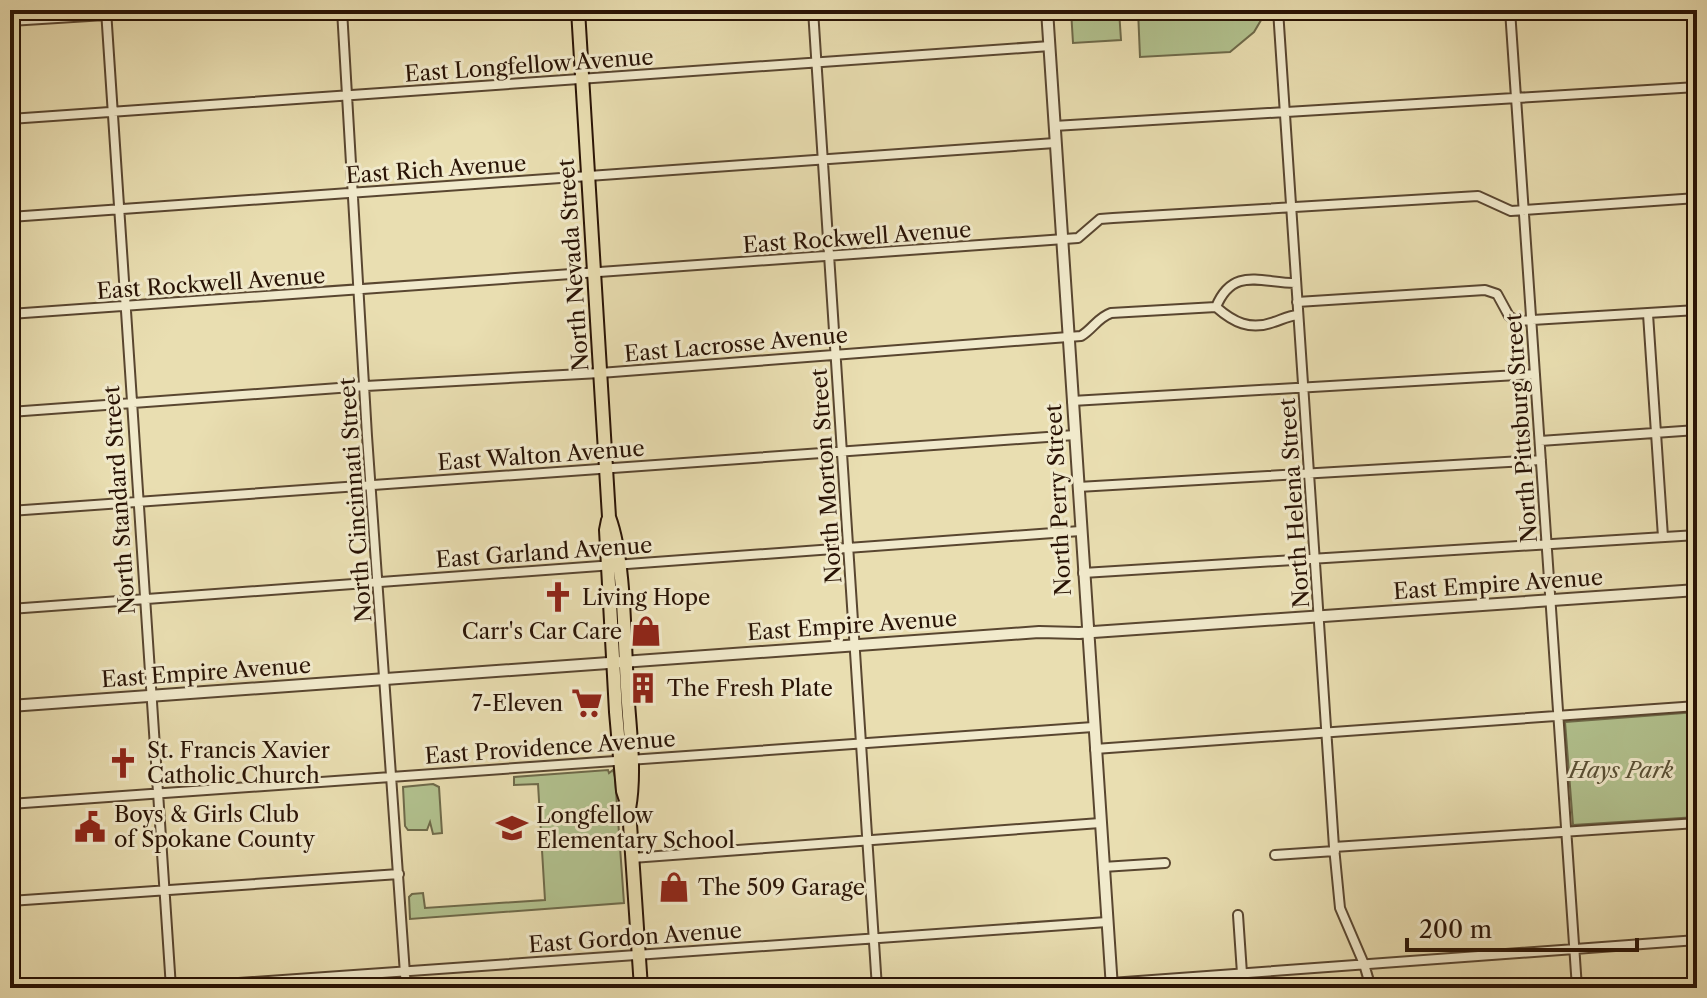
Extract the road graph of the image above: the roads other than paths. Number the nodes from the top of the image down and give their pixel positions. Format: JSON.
{"nodes":[{"id":1,"x":184,"y":10,"type":"edge"},
{"id":2,"x":342,"y":10,"type":"edge"},
{"id":3,"x":578,"y":10,"type":"edge"},
{"id":4,"x":813,"y":10,"type":"edge"},
{"id":5,"x":1047,"y":10,"type":"edge"},
{"id":6,"x":1278,"y":10,"type":"edge"},
{"id":7,"x":1510,"y":10,"type":"edge"},
{"id":8,"x":106,"y":13,"type":"edge"},
{"id":9,"x":10,"y":21,"type":"edge"},
{"id":10,"x":1050,"y":46,"type":"junction"},
{"id":11,"x":817,"y":63,"type":"junction"},
{"id":12,"x":582,"y":79,"type":"junction"},
{"id":13,"x":1697,"y":87,"type":"edge"},
{"id":14,"x":347,"y":95,"type":"junction"},
{"id":15,"x":1516,"y":98,"type":"junction"},
{"id":16,"x":113,"y":113,"type":"junction"},
{"id":17,"x":1286,"y":113,"type":"junction"},
{"id":18,"x":10,"y":119,"type":"edge"},
{"id":19,"x":1054,"y":126,"type":"junction"},
{"id":20,"x":1055,"y":143,"type":"junction"},
{"id":21,"x":823,"y":161,"type":"junction"},
{"id":22,"x":588,"y":177,"type":"junction"},
{"id":23,"x":353,"y":193,"type":"junction"},
{"id":24,"x":1697,"y":198,"type":"edge"},
{"id":25,"x":1291,"y":208,"type":"junction"},
{"id":26,"x":119,"y":210,"type":"junction"},
{"id":27,"x":1524,"y":210,"type":"junction"},
{"id":28,"x":10,"y":217,"type":"edge"},
{"id":29,"x":1061,"y":239,"type":"junction"},
{"id":30,"x":829,"y":258,"type":"junction"},
{"id":31,"x":594,"y":274,"type":"junction"},
{"id":32,"x":1295,"y":283,"type":"junction"},
{"id":33,"x":359,"y":290,"type":"junction"},
{"id":34,"x":1297,"y":302,"type":"junction"},
{"id":35,"x":125,"y":307,"type":"junction"},
{"id":36,"x":1216,"y":307,"type":"junction"},
{"id":37,"x":1697,"y":310,"type":"edge"},
{"id":38,"x":10,"y":314,"type":"edge"},
{"id":39,"x":1648,"y":314,"type":"junction"},
{"id":40,"x":1298,"y":315,"type":"junction"},
{"id":41,"x":1531,"y":321,"type":"junction"},
{"id":42,"x":1068,"y":337,"type":"junction"},
{"id":43,"x":836,"y":354,"type":"junction"},
{"id":44,"x":600,"y":373,"type":"junction"},
{"id":45,"x":1535,"y":374,"type":"junction"},
{"id":46,"x":366,"y":386,"type":"junction"},
{"id":47,"x":1304,"y":389,"type":"junction"},
{"id":48,"x":1072,"y":401,"type":"junction"},
{"id":49,"x":131,"y":404,"type":"junction"},
{"id":50,"x":10,"y":412,"type":"edge"},
{"id":51,"x":1697,"y":430,"type":"edge"},
{"id":52,"x":1657,"y":432,"type":"junction"},
{"id":53,"x":1075,"y":435,"type":"junction"},
{"id":54,"x":1540,"y":441,"type":"junction"},
{"id":55,"x":842,"y":453,"type":"junction"},
{"id":56,"x":1541,"y":460,"type":"junction"},
{"id":57,"x":606,"y":469,"type":"junction"},
{"id":58,"x":1311,"y":475,"type":"junction"},
{"id":59,"x":371,"y":484,"type":"junction"},
{"id":60,"x":1078,"y":487,"type":"junction"},
{"id":61,"x":138,"y":502,"type":"junction"},
{"id":62,"x":10,"y":511,"type":"edge"},
{"id":63,"x":1080,"y":531,"type":"junction"},
{"id":64,"x":1697,"y":535,"type":"edge"},
{"id":65,"x":1663,"y":537,"type":"junction"},
{"id":66,"x":1546,"y":545,"type":"junction"},
{"id":67,"x":848,"y":547,"type":"junction"},
{"id":68,"x":1316,"y":559,"type":"junction"},
{"id":69,"x":613,"y":565,"type":"junction"},
{"id":70,"x":1083,"y":573,"type":"junction"},
{"id":71,"x":378,"y":582,"type":"junction"},
{"id":72,"x":1697,"y":590,"type":"edge"},
{"id":73,"x":144,"y":600,"type":"junction"},
{"id":74,"x":1551,"y":600,"type":"junction"},
{"id":75,"x":10,"y":609,"type":"edge"},
{"id":76,"x":1320,"y":616,"type":"junction"},
{"id":77,"x":1086,"y":633,"type":"junction"},
{"id":78,"x":854,"y":645,"type":"junction"},
{"id":79,"x":619,"y":662,"type":"junction"},
{"id":80,"x":385,"y":678,"type":"junction"},
{"id":81,"x":151,"y":697,"type":"junction"},
{"id":82,"x":10,"y":706,"type":"edge"},
{"id":83,"x":1697,"y":706,"type":"edge"},
{"id":84,"x":1558,"y":716,"type":"junction"},
{"id":85,"x":1093,"y":727,"type":"junction"},
{"id":86,"x":1328,"y":733,"type":"junction"},
{"id":87,"x":860,"y":743,"type":"junction"},
{"id":88,"x":1095,"y":749,"type":"junction"},
{"id":89,"x":625,"y":759,"type":"junction"},
{"id":90,"x":392,"y":776,"type":"junction"},
{"id":91,"x":158,"y":794,"type":"junction"},
{"id":92,"x":10,"y":804,"type":"edge"},
{"id":93,"x":1100,"y":823,"type":"junction"},
{"id":94,"x":1697,"y":823,"type":"edge"},
{"id":95,"x":1565,"y":833,"type":"junction"},
{"id":96,"x":867,"y":841,"type":"junction"},
{"id":97,"x":1334,"y":849,"type":"junction"},
{"id":98,"x":1275,"y":855,"type":"dead end"},
{"id":99,"x":632,"y":858,"type":"junction"},
{"id":100,"x":1165,"y":863,"type":"dead end"},
{"id":101,"x":1103,"y":867,"type":"junction"},
{"id":102,"x":399,"y":874,"type":"junction"},
{"id":103,"x":164,"y":892,"type":"junction"},
{"id":104,"x":10,"y":901,"type":"edge"},
{"id":105,"x":1238,"y":915,"type":"dead end"},
{"id":106,"x":1107,"y":922,"type":"junction"},
{"id":107,"x":873,"y":937,"type":"junction"},
{"id":108,"x":1697,"y":940,"type":"edge"},
{"id":109,"x":1574,"y":949,"type":"junction"},
{"id":110,"x":639,"y":955,"type":"junction"},
{"id":111,"x":1364,"y":964,"type":"junction"},
{"id":112,"x":405,"y":971,"type":"junction"},
{"id":113,"x":1242,"y":974,"type":"junction"},
{"id":114,"x":1111,"y":986,"type":"edge"},
{"id":115,"x":169,"y":988,"type":"edge"},
{"id":116,"x":406,"y":988,"type":"edge"},
{"id":117,"x":641,"y":988,"type":"edge"},
{"id":118,"x":877,"y":988,"type":"edge"},
{"id":119,"x":1243,"y":988,"type":"edge"},
{"id":120,"x":1371,"y":988,"type":"edge"},
{"id":121,"x":1577,"y":988,"type":"edge"}],
"edges":[{"from":1,"to":8,"type":"street"},
{"from":2,"to":14,"type":"street","name":"North Cincinnati Street"},
{"from":3,"to":12,"type":"main road","name":"North Nevada Street"},
{"from":4,"to":11,"type":"street","name":"North Morton Street"},
{"from":5,"to":10,"type":"street","name":"North Perry Street"},
{"from":6,"to":17,"type":"street","name":"North Helena Street"},
{"from":7,"to":15,"type":"street","name":"North Pittsburg Street"},
{"from":8,"to":9,"type":"street"},
{"from":8,"to":16,"type":"street","name":"North Standard Street"},
{"from":10,"to":11,"type":"street","name":"East Longfellow Avenue"},
{"from":10,"to":19,"type":"street","name":"North Perry Street"},
{"from":11,"to":12,"type":"street","name":"East Longfellow Avenue"},
{"from":11,"to":21,"type":"street","name":"North Morton Street"},
{"from":12,"to":14,"type":"street","name":"East Longfellow Avenue"},
{"from":12,"to":22,"type":"main road","name":"North Nevada Street"},
{"from":13,"to":15,"type":"street"},
{"from":14,"to":16,"type":"street","name":"East Longfellow Avenue"},
{"from":14,"to":23,"type":"street","name":"North Cincinnati Street"},
{"from":15,"to":17,"type":"street"},
{"from":15,"to":27,"type":"street","name":"North Pittsburg Street"},
{"from":16,"to":18,"type":"street","name":"East Longfellow Avenue"},
{"from":16,"to":26,"type":"street","name":"North Standard Street"},
{"from":17,"to":19,"type":"street"},
{"from":17,"to":25,"type":"street","name":"North Helena Street"},
{"from":19,"to":20,"type":"street","name":"North Perry Street"},
{"from":20,"to":21,"type":"street","name":"East Rich Avenue"},
{"from":20,"to":29,"type":"street","name":"North Perry Street"},
{"from":21,"to":22,"type":"street","name":"East Rich Avenue"},
{"from":21,"to":30,"type":"street","name":"North Morton Street"},
{"from":22,"to":23,"type":"street","name":"East Rich Avenue"},
{"from":22,"to":31,"type":"main road","name":"North Nevada Street"},
{"from":23,"to":26,"type":"street","name":"East Rich Avenue"},
{"from":23,"to":33,"type":"street","name":"North Cincinnati Street"},
{"from":24,"to":27,"type":"street","name":"East Rockwell Avenue"},
{"from":25,"to":27,"type":"street","name":"East Rockwell Avenue"},
{"from":25,"to":29,"type":"street","name":"East Rockwell Avenue"},
{"from":25,"to":32,"type":"street","name":"North Helena Street"},
{"from":26,"to":28,"type":"street","name":"East Rich Avenue"},
{"from":26,"to":35,"type":"street","name":"North Standard Street"},
{"from":27,"to":41,"type":"street","name":"North Pittsburg Street"},
{"from":29,"to":30,"type":"street","name":"East Rockwell Avenue"},
{"from":29,"to":42,"type":"street","name":"North Perry Street"},
{"from":30,"to":31,"type":"street","name":"East Rockwell Avenue"},
{"from":30,"to":43,"type":"street","name":"North Morton Street"},
{"from":31,"to":33,"type":"street","name":"East Rockwell Avenue"},
{"from":31,"to":44,"type":"main road","name":"North Nevada Street"},
{"from":32,"to":34,"type":"street","name":"North Helena Street"},
{"from":32,"to":36,"type":"street"},
{"from":33,"to":35,"type":"street","name":"East Rockwell Avenue"},
{"from":33,"to":46,"type":"street","name":"North Cincinnati Street"},
{"from":34,"to":40,"type":"street","name":"North Helena Street"},
{"from":34,"to":41,"type":"street"},
{"from":35,"to":38,"type":"street","name":"East Rockwell Avenue"},
{"from":35,"to":49,"type":"street","name":"North Standard Street"},
{"from":36,"to":40,"type":"street","name":"East Lacrosse Avenue"},
{"from":36,"to":42,"type":"street","name":"East Lacrosse Avenue"},
{"from":37,"to":39,"type":"street"},
{"from":39,"to":41,"type":"street"},
{"from":39,"to":52,"type":"street"},
{"from":40,"to":47,"type":"street","name":"North Helena Street"},
{"from":41,"to":45,"type":"street","name":"North Pittsburg Street"},
{"from":42,"to":43,"type":"street","name":"East Lacrosse Avenue"},
{"from":42,"to":48,"type":"street","name":"North Perry Street"},
{"from":43,"to":44,"type":"street","name":"East Lacrosse Avenue"},
{"from":43,"to":55,"type":"street","name":"North Morton Street"},
{"from":44,"to":46,"type":"street","name":"East Lacrosse Avenue"},
{"from":44,"to":57,"type":"main road","name":"North Nevada Street"},
{"from":45,"to":47,"type":"street"},
{"from":45,"to":54,"type":"street","name":"North Pittsburg Street"},
{"from":46,"to":49,"type":"street","name":"East Lacrosse Avenue"},
{"from":46,"to":59,"type":"street","name":"North Cincinnati Street"},
{"from":47,"to":48,"type":"street"},
{"from":47,"to":58,"type":"street","name":"North Helena Street"},
{"from":48,"to":53,"type":"street","name":"North Perry Street"},
{"from":49,"to":50,"type":"street","name":"East Lacrosse Avenue"},
{"from":49,"to":61,"type":"street","name":"North Standard Street"},
{"from":51,"to":52,"type":"street"},
{"from":52,"to":54,"type":"street"},
{"from":52,"to":65,"type":"street"},
{"from":53,"to":55,"type":"street","name":"East Walton Avenue"},
{"from":53,"to":60,"type":"street","name":"North Perry Street"},
{"from":54,"to":56,"type":"street","name":"North Pittsburg Street"},
{"from":55,"to":57,"type":"street","name":"East Walton Avenue"},
{"from":55,"to":67,"type":"street","name":"North Morton Street"},
{"from":56,"to":58,"type":"street"},
{"from":56,"to":66,"type":"street","name":"North Pittsburg Street"},
{"from":57,"to":59,"type":"street","name":"East Walton Avenue"},
{"from":57,"to":69,"type":"main road","name":"North Nevada Street"},
{"from":58,"to":60,"type":"street"},
{"from":58,"to":68,"type":"street","name":"North Helena Street"},
{"from":59,"to":61,"type":"street","name":"East Walton Avenue"},
{"from":59,"to":71,"type":"street","name":"North Cincinnati Street"},
{"from":60,"to":63,"type":"street","name":"North Perry Street"},
{"from":61,"to":62,"type":"street","name":"East Walton Avenue"},
{"from":61,"to":73,"type":"street","name":"North Standard Street"},
{"from":63,"to":67,"type":"street","name":"East Garland Avenue"},
{"from":63,"to":70,"type":"street","name":"North Perry Street"},
{"from":64,"to":65,"type":"street"},
{"from":65,"to":66,"type":"street"},
{"from":66,"to":68,"type":"street"},
{"from":66,"to":74,"type":"street","name":"North Pittsburg Street"},
{"from":67,"to":69,"type":"street","name":"East Garland Avenue"},
{"from":67,"to":78,"type":"street","name":"North Morton Street"},
{"from":68,"to":70,"type":"street"},
{"from":68,"to":76,"type":"street","name":"North Helena Street"},
{"from":69,"to":71,"type":"street","name":"East Garland Avenue"},
{"from":69,"to":79,"type":"main road","name":"North Nevada Street"},
{"from":70,"to":77,"type":"street","name":"North Perry Street"},
{"from":71,"to":73,"type":"street","name":"East Garland Avenue"},
{"from":71,"to":80,"type":"street","name":"North Cincinnati Street"},
{"from":72,"to":74,"type":"street","name":"East Empire Avenue"},
{"from":73,"to":75,"type":"street","name":"East Garland Avenue"},
{"from":73,"to":81,"type":"street","name":"North Standard Street"},
{"from":74,"to":76,"type":"street","name":"East Empire Avenue"},
{"from":74,"to":84,"type":"street","name":"North Pittsburg Street"},
{"from":76,"to":77,"type":"street","name":"East Empire Avenue"},
{"from":76,"to":86,"type":"street","name":"North Helena Street"},
{"from":77,"to":78,"type":"street","name":"East Empire Avenue"},
{"from":77,"to":85,"type":"street","name":"North Perry Street"},
{"from":78,"to":79,"type":"street","name":"East Empire Avenue"},
{"from":78,"to":87,"type":"street","name":"North Morton Street"},
{"from":79,"to":80,"type":"street","name":"East Empire Avenue"},
{"from":79,"to":89,"type":"main road","name":"North Nevada Street"},
{"from":80,"to":81,"type":"street","name":"East Empire Avenue"},
{"from":80,"to":90,"type":"street","name":"North Cincinnati Street"},
{"from":81,"to":82,"type":"street","name":"East Empire Avenue"},
{"from":81,"to":91,"type":"street","name":"North Standard Street"},
{"from":83,"to":84,"type":"street"},
{"from":84,"to":86,"type":"street"},
{"from":84,"to":95,"type":"street","name":"North Pittsburg Street"},
{"from":85,"to":87,"type":"street","name":"East Providence Avenue"},
{"from":85,"to":88,"type":"street","name":"North Perry Street"},
{"from":86,"to":88,"type":"street"},
{"from":86,"to":97,"type":"street","name":"North Helena Street"},
{"from":87,"to":89,"type":"street","name":"East Providence Avenue"},
{"from":87,"to":96,"type":"street","name":"North Morton Street"},
{"from":88,"to":93,"type":"street","name":"North Perry Street"},
{"from":89,"to":90,"type":"street","name":"East Providence Avenue"},
{"from":89,"to":99,"type":"main road","name":"North Nevada Street"},
{"from":90,"to":91,"type":"street","name":"East Providence Avenue"},
{"from":90,"to":102,"type":"street","name":"North Cincinnati Street"},
{"from":91,"to":92,"type":"street","name":"East Providence Avenue"},
{"from":91,"to":103,"type":"street","name":"North Standard Street"},
{"from":93,"to":96,"type":"street"},
{"from":93,"to":101,"type":"street","name":"North Perry Street"},
{"from":94,"to":95,"type":"street"},
{"from":95,"to":97,"type":"street"},
{"from":95,"to":109,"type":"street","name":"North Pittsburg Street"},
{"from":96,"to":99,"type":"street"},
{"from":96,"to":107,"type":"street","name":"North Morton Street"},
{"from":97,"to":98,"type":"street"},
{"from":97,"to":111,"type":"street","name":"North Helena Street"},
{"from":99,"to":110,"type":"main road","name":"North Nevada Street"},
{"from":100,"to":101,"type":"street"},
{"from":101,"to":106,"type":"street","name":"North Perry Street"},
{"from":102,"to":103,"type":"street"},
{"from":102,"to":112,"type":"street","name":"North Cincinnati Street"},
{"from":103,"to":104,"type":"street"},
{"from":103,"to":115,"type":"street","name":"North Standard Street"},
{"from":105,"to":113,"type":"street"},
{"from":106,"to":107,"type":"street","name":"East Gordon Avenue"},
{"from":106,"to":114,"type":"street","name":"North Perry Street"},
{"from":107,"to":110,"type":"street","name":"East Gordon Avenue"},
{"from":107,"to":118,"type":"street","name":"North Morton Street"},
{"from":108,"to":109,"type":"street"},
{"from":109,"to":111,"type":"street"},
{"from":109,"to":121,"type":"street","name":"North Pittsburg Street"},
{"from":110,"to":112,"type":"street","name":"East Gordon Avenue"},
{"from":110,"to":117,"type":"main road","name":"North Nevada Street"},
{"from":111,"to":113,"type":"street"},
{"from":111,"to":120,"type":"street","name":"North Helena Street"},
{"from":112,"to":115,"type":"street","name":"East Gordon Avenue"},
{"from":112,"to":116,"type":"street","name":"North Cincinnati Street"},
{"from":113,"to":114,"type":"street"},
{"from":113,"to":119,"type":"street"}]}
